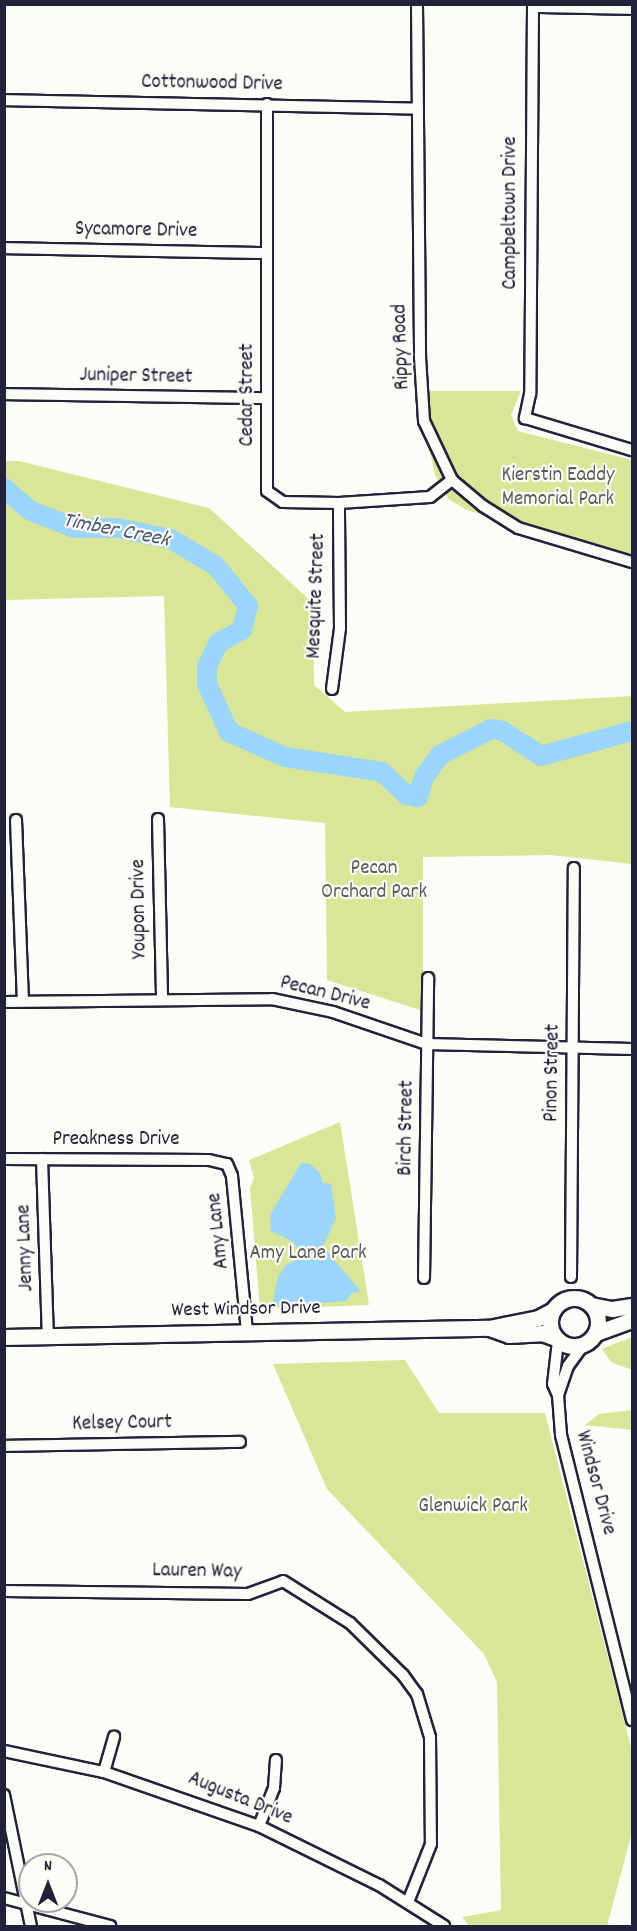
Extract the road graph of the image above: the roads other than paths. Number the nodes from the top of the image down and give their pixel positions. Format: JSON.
{"nodes":[{"id":1,"x":417,"y":4,"type":"edge"},
{"id":2,"x":629,"y":7,"type":"edge"},
{"id":3,"x":4,"y":100,"type":"edge"},
{"id":4,"x":267,"y":104,"type":"junction"},
{"id":5,"x":418,"y":109,"type":"junction"},
{"id":6,"x":4,"y":248,"type":"edge"},
{"id":7,"x":267,"y":253,"type":"junction"},
{"id":8,"x":4,"y":394,"type":"edge"},
{"id":9,"x":267,"y":398,"type":"junction"},
{"id":10,"x":633,"y":450,"type":"edge"},
{"id":11,"x":452,"y":480,"type":"junction"},
{"id":12,"x":339,"y":503,"type":"junction"},
{"id":13,"x":633,"y":562,"type":"edge"},
{"id":14,"x":332,"y":689,"type":"dead end"},
{"id":15,"x":16,"y":819,"type":"dead end"},
{"id":16,"x":158,"y":819,"type":"dead end"},
{"id":17,"x":574,"y":868,"type":"dead end"},
{"id":18,"x":428,"y":978,"type":"dead end"},
{"id":19,"x":162,"y":997,"type":"junction"},
{"id":20,"x":22,"y":1000,"type":"junction"},
{"id":21,"x":4,"y":1002,"type":"edge"},
{"id":22,"x":427,"y":1044,"type":"junction"},
{"id":23,"x":573,"y":1049,"type":"junction"},
{"id":24,"x":633,"y":1049,"type":"edge"},
{"id":25,"x":4,"y":1159,"type":"edge"},
{"id":26,"x":42,"y":1159,"type":"junction"},
{"id":27,"x":227,"y":1164,"type":"joint"},
{"id":28,"x":571,"y":1277,"type":"dead end"},
{"id":29,"x":424,"y":1278,"type":"dead end"},
{"id":30,"x":591,"y":1305,"type":"junction"},
{"id":31,"x":633,"y":1306,"type":"edge"},
{"id":32,"x":553,"y":1310,"type":"junction"},
{"id":33,"x":633,"y":1320,"type":"edge"},
{"id":34,"x":489,"y":1328,"type":"junction"},
{"id":35,"x":247,"y":1331,"type":"junction"},
{"id":36,"x":596,"y":1333,"type":"junction"},
{"id":37,"x":48,"y":1336,"type":"junction"},
{"id":38,"x":4,"y":1337,"type":"edge"},
{"id":39,"x":557,"y":1340,"type":"junction"},
{"id":40,"x":583,"y":1345,"type":"junction"},
{"id":41,"x":558,"y":1395,"type":"junction"},
{"id":42,"x":240,"y":1442,"type":"dead end"},
{"id":43,"x":4,"y":1446,"type":"edge"},
{"id":44,"x":4,"y":1591,"type":"edge"},
{"id":45,"x":633,"y":1720,"type":"edge"},
{"id":46,"x":114,"y":1736,"type":"dead end"},
{"id":47,"x":4,"y":1751,"type":"edge"},
{"id":48,"x":276,"y":1760,"type":"dead end"},
{"id":49,"x":104,"y":1772,"type":"junction"},
{"id":50,"x":4,"y":1795,"type":"edge"},
{"id":51,"x":259,"y":1826,"type":"junction"},
{"id":52,"x":18,"y":1860,"type":"edge"},
{"id":53,"x":408,"y":1902,"type":"junction"},
{"id":54,"x":65,"y":1913,"type":"edge"},
{"id":55,"x":110,"y":1926,"type":"edge"},
{"id":56,"x":444,"y":1926,"type":"edge"}],
"edges":[{"from":1,"to":5,"type":"street","name":"Rippy Road"},
{"from":2,"to":10,"type":"street","name":"Campbeltown Drive"},
{"from":3,"to":4,"type":"street","name":"Cottonwood Drive"},
{"from":4,"to":5,"type":"street","name":"Cottonwood Drive"},
{"from":4,"to":7,"type":"street","name":"Cedar Street"},
{"from":5,"to":11,"type":"street","name":"Rippy Road"},
{"from":6,"to":7,"type":"street","name":"Sycamore Drive"},
{"from":7,"to":9,"type":"street","name":"Cedar Street"},
{"from":8,"to":9,"type":"street","name":"Juniper Street"},
{"from":9,"to":12,"type":"street","name":"Cedar Street"},
{"from":11,"to":12,"type":"street","name":"Cedar Street"},
{"from":11,"to":13,"type":"street","name":"Rippy Road"},
{"from":12,"to":14,"type":"street","name":"Mesquite Street"},
{"from":15,"to":20,"type":"street"},
{"from":16,"to":19,"type":"street","name":"Youpon Drive"},
{"from":17,"to":23,"type":"street","name":"Pinon Street"},
{"from":18,"to":22,"type":"street","name":"Birch Street"},
{"from":19,"to":20,"type":"street","name":"Pecan Drive"},
{"from":19,"to":22,"type":"street","name":"Pecan Drive"},
{"from":20,"to":21,"type":"street","name":"Pecan Drive"},
{"from":22,"to":23,"type":"street","name":"Pecan Drive"},
{"from":22,"to":29,"type":"street","name":"Birch Street"},
{"from":23,"to":24,"type":"street","name":"Pecan Drive"},
{"from":23,"to":28,"type":"street","name":"Pinon Street"},
{"from":25,"to":26,"type":"street","name":"Preakness Drive"},
{"from":26,"to":27,"type":"street","name":"Preakness Drive"},
{"from":26,"to":37,"type":"street","name":"Jenny Lane"},
{"from":27,"to":35,"type":"street","name":"Amy Lane"},
{"from":30,"to":31,"type":"street","name":"West Windsor Drive"},
{"from":30,"to":32,"type":"street","name":"West Windsor Drive"},
{"from":30,"to":36,"type":"street"},
{"from":32,"to":34,"type":"street","name":"West Windsor Drive"},
{"from":32,"to":39,"type":"street"},
{"from":33,"to":36,"type":"street"},
{"from":34,"to":35,"type":"street","name":"West Windsor Drive"},
{"from":34,"to":39,"type":"street","name":"West Windsor Drive"},
{"from":35,"to":37,"type":"street","name":"West Windsor Drive"},
{"from":36,"to":40,"type":"street"},
{"from":37,"to":38,"type":"street","name":"West Windsor Drive"},
{"from":39,"to":40,"type":"street","name":"West Windsor Drive"},
{"from":39,"to":41,"type":"street","name":"Windsor Drive"},
{"from":40,"to":41,"type":"street","name":"Windsor Drive"},
{"from":41,"to":45,"type":"street","name":"Windsor Drive"},
{"from":42,"to":43,"type":"street","name":"Kelsey Court"},
{"from":44,"to":53,"type":"street","name":"Lauren Way"},
{"from":46,"to":49,"type":"street"},
{"from":47,"to":49,"type":"street","name":"Augusta Drive"},
{"from":48,"to":51,"type":"street"},
{"from":49,"to":51,"type":"street","name":"Augusta Drive"},
{"from":50,"to":52,"type":"street"},
{"from":51,"to":53,"type":"street","name":"Augusta Drive"},
{"from":53,"to":56,"type":"street","name":"Augusta Drive"},
{"from":54,"to":55,"type":"street"}]}
